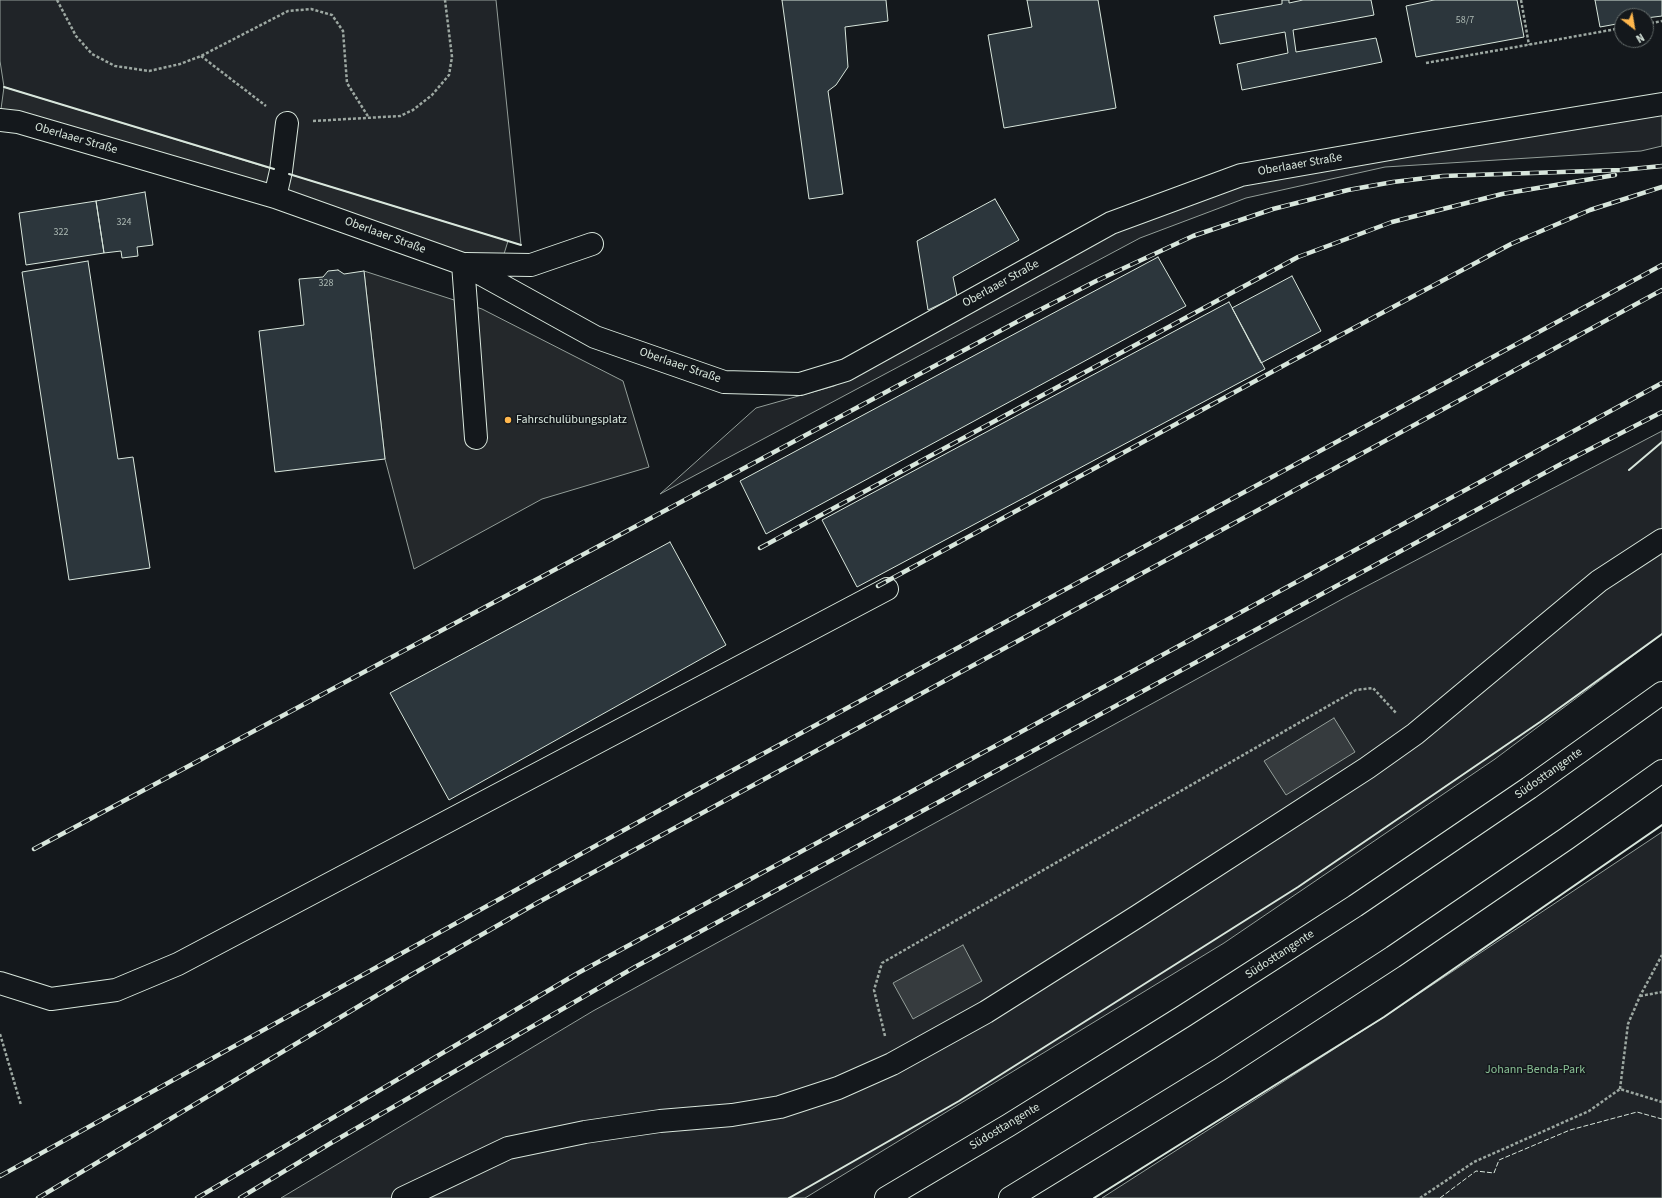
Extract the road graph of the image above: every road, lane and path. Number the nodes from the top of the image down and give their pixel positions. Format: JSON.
{"nodes":[{"id":1,"x":57,"y":0,"type":"edge"},
{"id":2,"x":446,"y":0,"type":"edge"},
{"id":3,"x":1521,"y":0,"type":"edge"},
{"id":4,"x":1614,"y":29,"type":"edge"},
{"id":5,"x":1529,"y":45,"type":"junction"},
{"id":6,"x":201,"y":56,"type":"junction"},
{"id":7,"x":1426,"y":63,"type":"dead end"},
{"id":8,"x":1662,"y":104,"type":"edge"},
{"id":9,"x":369,"y":118,"type":"junction"},
{"id":10,"x":0,"y":120,"type":"edge"},
{"id":11,"x":287,"y":123,"type":"junction"},
{"id":12,"x":275,"y":197,"type":"junction"},
{"id":13,"x":592,"y":244,"type":"dead end"},
{"id":14,"x":463,"y":264,"type":"junction"},
{"id":15,"x":476,"y":438,"type":"dead end"},
{"id":16,"x":1662,"y":540,"type":"edge"},
{"id":17,"x":887,"y":589,"type":"dead end"},
{"id":18,"x":1660,"y":694,"type":"edge"},
{"id":19,"x":1415,"y":734,"type":"junction"},
{"id":20,"x":1662,"y":771,"type":"edge"},
{"id":21,"x":1662,"y":955,"type":"edge"},
{"id":22,"x":0,"y":983,"type":"edge"},
{"id":23,"x":1662,"y":992,"type":"edge"},
{"id":24,"x":1640,"y":996,"type":"junction"},
{"id":25,"x":0,"y":1034,"type":"edge"},
{"id":26,"x":892,"y":1064,"type":"junction"},
{"id":27,"x":1620,"y":1089,"type":"junction"},
{"id":28,"x":1662,"y":1102,"type":"edge"},
{"id":29,"x":21,"y":1105,"type":"dead end"},
{"id":30,"x":407,"y":1196,"type":"edge"},
{"id":31,"x":886,"y":1198,"type":"edge"},
{"id":32,"x":1010,"y":1198,"type":"edge"},
{"id":33,"x":1420,"y":1198,"type":"edge"}],
"edges":[{"from":1,"to":6,"type":"path"},
{"from":2,"to":9,"type":"path"},
{"from":3,"to":5,"type":"path"},
{"from":4,"to":5,"type":"path"},
{"from":5,"to":7,"type":"path"},
{"from":6,"to":9,"type":"path"},
{"from":6,"to":11,"type":"path"},
{"from":8,"to":14,"type":"main road","name":"Oberlaaer Straße"},
{"from":9,"to":11,"type":"path"},
{"from":10,"to":12,"type":"main road","name":"Oberlaaer Straße"},
{"from":11,"to":12,"type":"main road"},
{"from":12,"to":14,"type":"main road","name":"Oberlaaer Straße"},
{"from":13,"to":14,"type":"main road"},
{"from":14,"to":15,"type":"main road"},
{"from":16,"to":19,"type":"main road"},
{"from":17,"to":22,"type":"main road"},
{"from":18,"to":31,"type":"main road","name":"Südosttangente"},
{"from":19,"to":26,"type":"main road"},
{"from":19,"to":26,"type":"path"},
{"from":20,"to":32,"type":"main road"},
{"from":21,"to":24,"type":"path"},
{"from":23,"to":24,"type":"path"},
{"from":24,"to":27,"type":"path"},
{"from":25,"to":29,"type":"path"},
{"from":26,"to":30,"type":"main road"},
{"from":27,"to":28,"type":"path"},
{"from":27,"to":33,"type":"path"}]}
